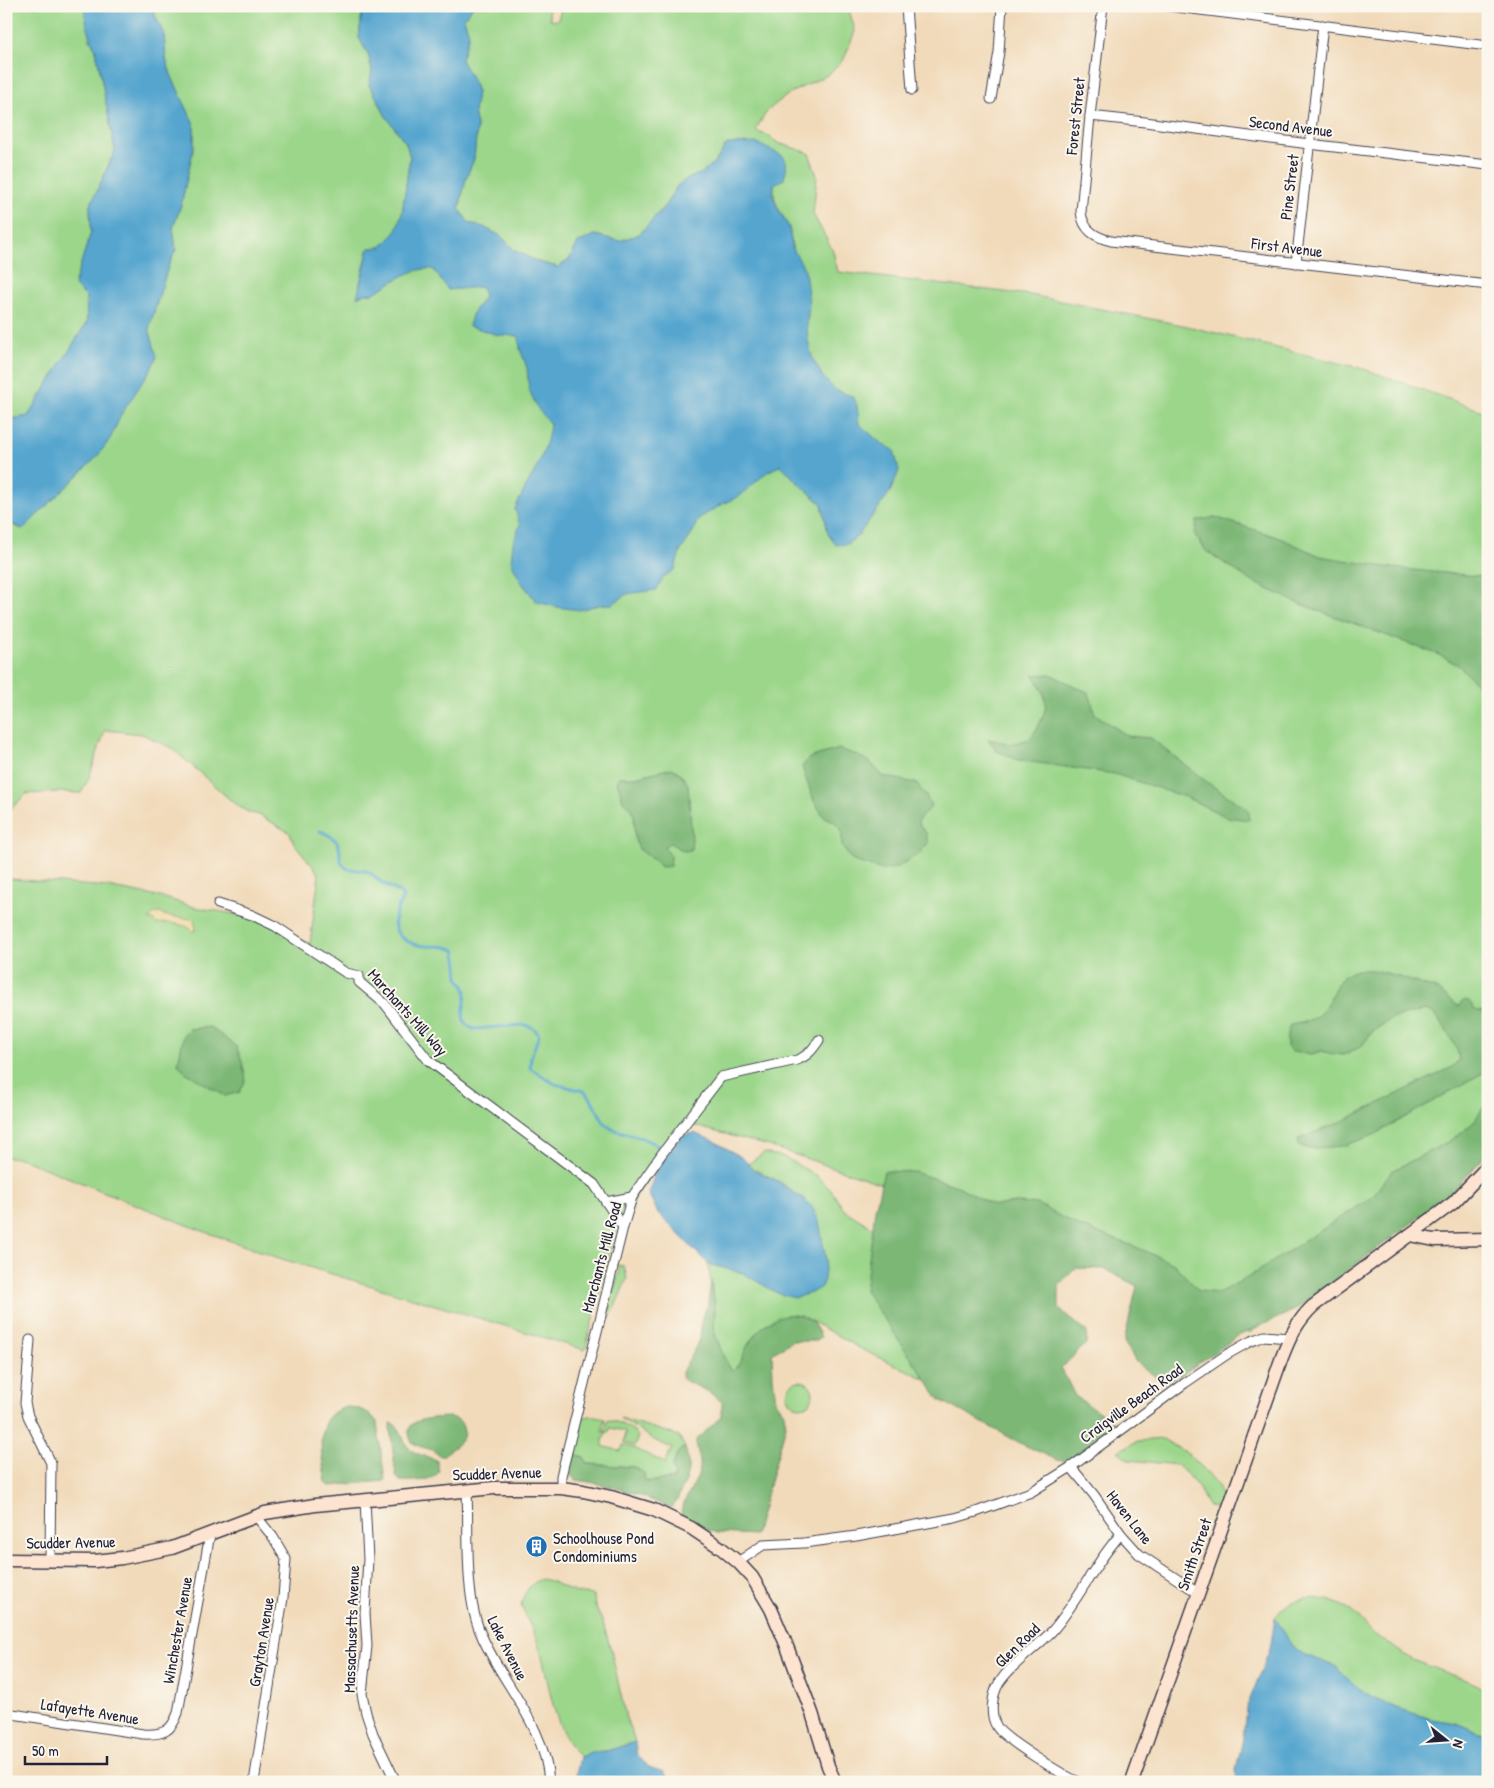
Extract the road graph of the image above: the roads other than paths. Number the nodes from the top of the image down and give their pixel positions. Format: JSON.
{"nodes":[{"id":1,"x":906,"y":6,"type":"edge"},
{"id":2,"x":1002,"y":6,"type":"edge"},
{"id":3,"x":1103,"y":6,"type":"edge"},
{"id":4,"x":1168,"y":6,"type":"edge"},
{"id":5,"x":1324,"y":25,"type":"junction"},
{"id":6,"x":1488,"y":46,"type":"edge"},
{"id":7,"x":912,"y":90,"type":"dead end"},
{"id":8,"x":991,"y":99,"type":"dead end"},
{"id":9,"x":1090,"y":116,"type":"junction"},
{"id":10,"x":1310,"y":144,"type":"junction"},
{"id":11,"x":1488,"y":165,"type":"edge"},
{"id":12,"x":1087,"y":229,"type":"joint"},
{"id":13,"x":1296,"y":263,"type":"junction"},
{"id":14,"x":1488,"y":285,"type":"edge"},
{"id":15,"x":218,"y":904,"type":"dead end"},
{"id":16,"x":819,"y":1040,"type":"dead end"},
{"id":17,"x":1488,"y":1166,"type":"edge"},
{"id":18,"x":632,"y":1196,"type":"junction"},
{"id":19,"x":606,"y":1202,"type":"junction"},
{"id":20,"x":622,"y":1227,"type":"junction"},
{"id":21,"x":1410,"y":1235,"type":"junction"},
{"id":22,"x":1488,"y":1239,"type":"edge"},
{"id":23,"x":1289,"y":1338,"type":"junction"},
{"id":24,"x":30,"y":1340,"type":"dead end"},
{"id":25,"x":1071,"y":1467,"type":"junction"},
{"id":26,"x":561,"y":1488,"type":"junction"},
{"id":27,"x":467,"y":1490,"type":"junction"},
{"id":28,"x":366,"y":1500,"type":"junction"},
{"id":29,"x":256,"y":1516,"type":"junction"},
{"id":30,"x":210,"y":1534,"type":"junction"},
{"id":31,"x":1120,"y":1534,"type":"junction"},
{"id":32,"x":6,"y":1560,"type":"edge"},
{"id":33,"x":50,"y":1560,"type":"junction"},
{"id":34,"x":738,"y":1562,"type":"junction"},
{"id":35,"x":1198,"y":1593,"type":"junction"},
{"id":36,"x":8,"y":1713,"type":"edge"},
{"id":37,"x":169,"y":1729,"type":"joint"},
{"id":38,"x":6,"y":1732,"type":"edge"},
{"id":39,"x":254,"y":1782,"type":"edge"},
{"id":40,"x":396,"y":1782,"type":"edge"},
{"id":41,"x":549,"y":1782,"type":"edge"},
{"id":42,"x":834,"y":1782,"type":"edge"},
{"id":43,"x":1079,"y":1782,"type":"edge"},
{"id":44,"x":1132,"y":1782,"type":"edge"}],
"edges":[{"from":1,"to":7,"type":"street"},
{"from":2,"to":8,"type":"street"},
{"from":3,"to":9,"type":"street","name":"Forest Street"},
{"from":4,"to":5,"type":"street"},
{"from":5,"to":6,"type":"street"},
{"from":5,"to":10,"type":"street","name":"Pine Street"},
{"from":9,"to":10,"type":"street","name":"Second Avenue"},
{"from":9,"to":12,"type":"street","name":"Forest Street"},
{"from":10,"to":11,"type":"street","name":"Second Avenue"},
{"from":10,"to":13,"type":"street","name":"Pine Street"},
{"from":12,"to":13,"type":"street","name":"First Avenue"},
{"from":13,"to":14,"type":"street","name":"First Avenue"},
{"from":15,"to":19,"type":"street","name":"Marchants Mill Way"},
{"from":16,"to":18,"type":"street","name":"Marchants Mill Road"},
{"from":17,"to":21,"type":"street"},
{"from":18,"to":19,"type":"street"},
{"from":18,"to":20,"type":"street","name":"Marchants Mill Road"},
{"from":19,"to":20,"type":"street","name":"Marchants Mill Way"},
{"from":20,"to":26,"type":"street","name":"Marchants Mill Road"},
{"from":21,"to":22,"type":"street"},
{"from":21,"to":23,"type":"street"},
{"from":23,"to":25,"type":"street","name":"Craigville Beach Road"},
{"from":23,"to":35,"type":"street","name":"Smith Street"},
{"from":24,"to":33,"type":"street"},
{"from":25,"to":31,"type":"street","name":"Haven Lane"},
{"from":25,"to":34,"type":"street","name":"Craigville Beach Road"},
{"from":26,"to":27,"type":"street","name":"Scudder Avenue"},
{"from":26,"to":34,"type":"street","name":"Scudder Avenue"},
{"from":27,"to":28,"type":"street","name":"Scudder Avenue"},
{"from":27,"to":41,"type":"street","name":"Lake Avenue"},
{"from":28,"to":29,"type":"street","name":"Scudder Avenue"},
{"from":28,"to":40,"type":"street","name":"Massachusetts Avenue"},
{"from":29,"to":30,"type":"street","name":"Scudder Avenue"},
{"from":29,"to":39,"type":"street","name":"Grayton Avenue"},
{"from":30,"to":33,"type":"street","name":"Scudder Avenue"},
{"from":30,"to":37,"type":"street","name":"Winchester Avenue"},
{"from":31,"to":35,"type":"street","name":"Haven Lane"},
{"from":31,"to":43,"type":"street","name":"Glen Road"},
{"from":32,"to":33,"type":"street","name":"Scudder Avenue"},
{"from":34,"to":42,"type":"street","name":"Scudder Avenue"},
{"from":35,"to":44,"type":"street","name":"Smith Street"},
{"from":36,"to":37,"type":"street","name":"Lafayette Avenue"},
{"from":36,"to":38,"type":"street"}]}
